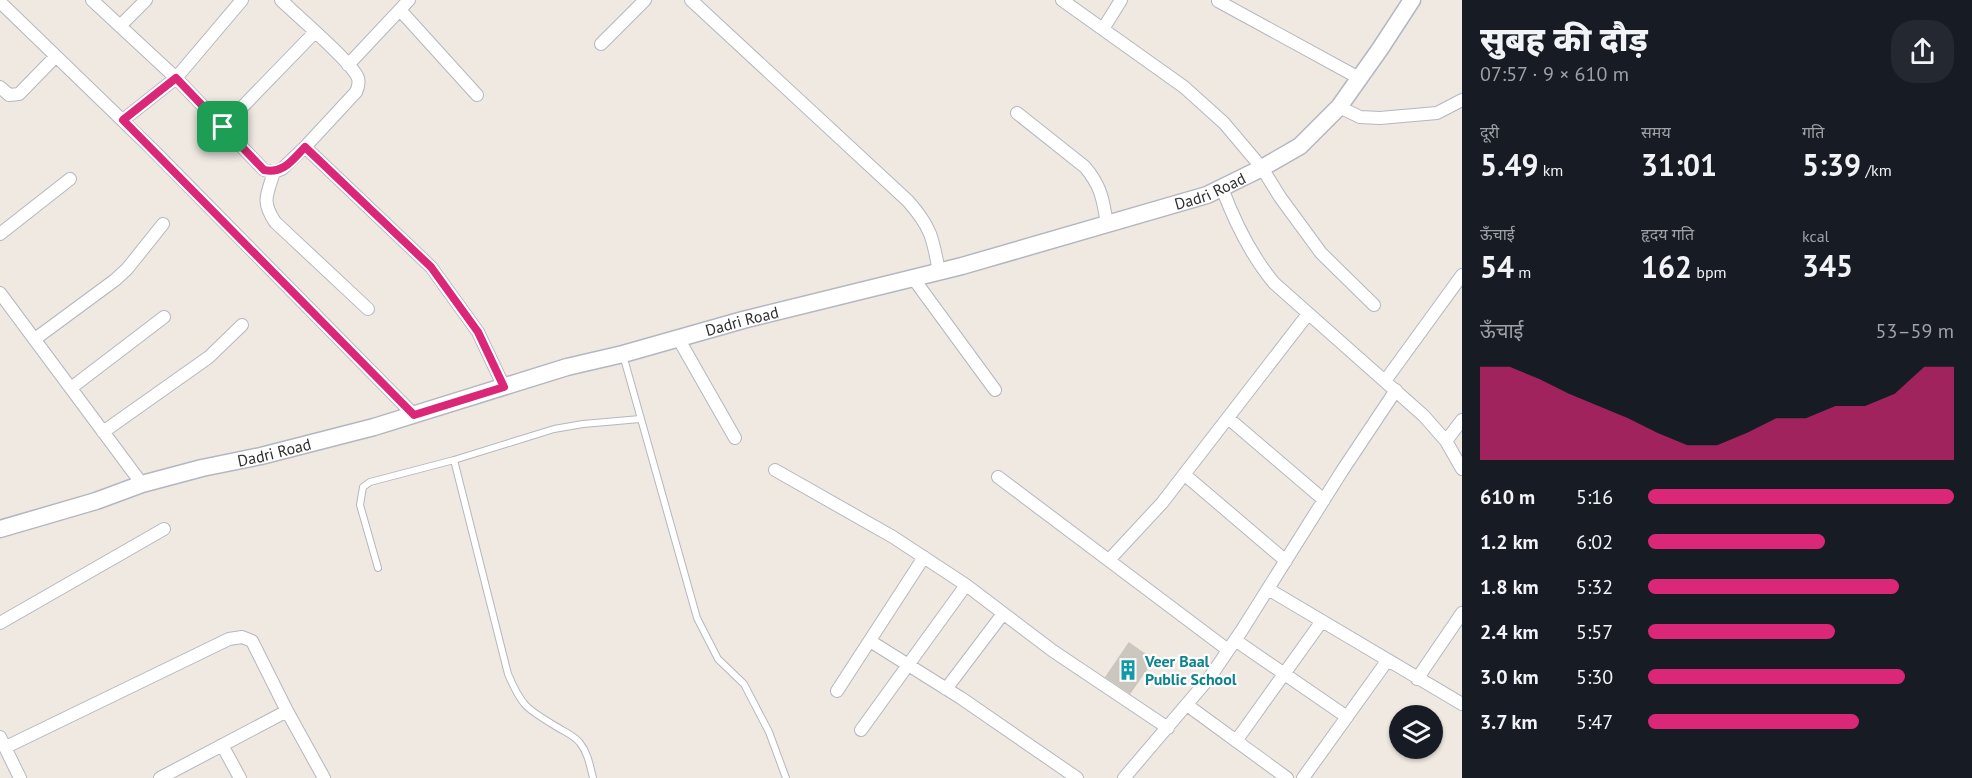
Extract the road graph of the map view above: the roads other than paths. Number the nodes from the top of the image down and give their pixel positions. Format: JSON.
{"nodes":[{"id":1,"x":92,"y":0,"type":"edge"},
{"id":2,"x":146,"y":0,"type":"edge"},
{"id":3,"x":242,"y":0,"type":"edge"},
{"id":4,"x":281,"y":0,"type":"edge"},
{"id":5,"x":409,"y":0,"type":"edge"},
{"id":6,"x":645,"y":0,"type":"edge"},
{"id":7,"x":690,"y":0,"type":"edge"},
{"id":8,"x":1062,"y":0,"type":"edge"},
{"id":9,"x":1121,"y":0,"type":"edge"},
{"id":10,"x":1412,"y":0,"type":"edge"},
{"id":11,"x":1218,"y":1,"type":"edge"},
{"id":12,"x":0,"y":2,"type":"edge"},
{"id":13,"x":400,"y":10,"type":"junction"},
{"id":14,"x":120,"y":26,"type":"junction"},
{"id":15,"x":1103,"y":29,"type":"junction"},
{"id":16,"x":315,"y":33,"type":"junction"},
{"id":17,"x":601,"y":44,"type":"dead end"},
{"id":18,"x":56,"y":56,"type":"junction"},
{"id":19,"x":348,"y":65,"type":"junction"},
{"id":20,"x":176,"y":78,"type":"junction"},
{"id":21,"x":1359,"y":78,"type":"junction"},
{"id":22,"x":0,"y":87,"type":"edge"},
{"id":23,"x":477,"y":95,"type":"dead end"},
{"id":24,"x":1462,"y":100,"type":"edge"},
{"id":25,"x":1339,"y":107,"type":"junction"},
{"id":26,"x":1017,"y":113,"type":"dead end"},
{"id":27,"x":123,"y":120,"type":"junction"},
{"id":28,"x":223,"y":127,"type":"junction"},
{"id":29,"x":305,"y":147,"type":"junction"},
{"id":30,"x":1262,"y":168,"type":"junction"},
{"id":31,"x":274,"y":172,"type":"junction"},
{"id":32,"x":70,"y":179,"type":"dead end"},
{"id":33,"x":1222,"y":188,"type":"junction"},
{"id":34,"x":1107,"y":224,"type":"junction"},
{"id":35,"x":163,"y":225,"type":"dead end"},
{"id":36,"x":0,"y":234,"type":"edge"},
{"id":37,"x":939,"y":272,"type":"junction"},
{"id":38,"x":1462,"y":275,"type":"edge"},
{"id":39,"x":913,"y":278,"type":"junction"},
{"id":40,"x":0,"y":293,"type":"edge"},
{"id":41,"x":1374,"y":305,"type":"dead end"},
{"id":42,"x":368,"y":309,"type":"dead end"},
{"id":43,"x":1308,"y":314,"type":"junction"},
{"id":44,"x":164,"y":317,"type":"dead end"},
{"id":45,"x":242,"y":325,"type":"dead end"},
{"id":46,"x":678,"y":338,"type":"junction"},
{"id":47,"x":35,"y":339,"type":"junction"},
{"id":48,"x":622,"y":354,"type":"junction"},
{"id":49,"x":1385,"y":381,"type":"junction"},
{"id":50,"x":71,"y":387,"type":"junction"},
{"id":51,"x":504,"y":387,"type":"junction"},
{"id":52,"x":994,"y":390,"type":"dead end"},
{"id":53,"x":1396,"y":390,"type":"junction"},
{"id":54,"x":414,"y":415,"type":"junction"},
{"id":55,"x":1228,"y":418,"type":"junction"},
{"id":56,"x":640,"y":419,"type":"junction"},
{"id":57,"x":1462,"y":420,"type":"edge"},
{"id":58,"x":103,"y":432,"type":"junction"},
{"id":59,"x":735,"y":438,"type":"dead end"},
{"id":60,"x":1446,"y":441,"type":"junction"},
{"id":61,"x":454,"y":460,"type":"junction"},
{"id":62,"x":1462,"y":469,"type":"edge"},
{"id":63,"x":775,"y":470,"type":"dead end"},
{"id":64,"x":1185,"y":475,"type":"junction"},
{"id":65,"x":998,"y":477,"type":"dead end"},
{"id":66,"x":142,"y":484,"type":"junction"},
{"id":67,"x":1324,"y":500,"type":"junction"},
{"id":68,"x":0,"y":529,"type":"edge"},
{"id":69,"x":165,"y":529,"type":"dead end"},
{"id":70,"x":924,"y":557,"type":"junction"},
{"id":71,"x":1109,"y":560,"type":"junction"},
{"id":72,"x":1287,"y":561,"type":"junction"},
{"id":73,"x":378,"y":568,"type":"dead end"},
{"id":74,"x":966,"y":585,"type":"junction"},
{"id":75,"x":1268,"y":589,"type":"junction"},
{"id":76,"x":1462,"y":613,"type":"edge"},
{"id":77,"x":1002,"y":615,"type":"junction"},
{"id":78,"x":1322,"y":621,"type":"junction"},
{"id":79,"x":0,"y":622,"type":"edge"},
{"id":80,"x":870,"y":641,"type":"junction"},
{"id":81,"x":1232,"y":645,"type":"junction"},
{"id":82,"x":1387,"y":661,"type":"junction"},
{"id":83,"x":908,"y":665,"type":"junction"},
{"id":84,"x":1284,"y":674,"type":"junction"},
{"id":85,"x":1417,"y":679,"type":"junction"},
{"id":86,"x":946,"y":688,"type":"junction"},
{"id":87,"x":837,"y":691,"type":"dead end"},
{"id":88,"x":1462,"y":704,"type":"edge"},
{"id":89,"x":1187,"y":705,"type":"junction"},
{"id":90,"x":287,"y":711,"type":"junction"},
{"id":91,"x":1347,"y":717,"type":"junction"},
{"id":92,"x":1168,"y":728,"type":"junction"},
{"id":93,"x":861,"y":730,"type":"dead end"},
{"id":94,"x":1236,"y":741,"type":"junction"},
{"id":95,"x":3,"y":742,"type":"edge"},
{"id":96,"x":222,"y":745,"type":"junction"},
{"id":97,"x":1127,"y":777,"type":"edge"},
{"id":98,"x":20,"y":778,"type":"edge"},
{"id":99,"x":160,"y":778,"type":"edge"},
{"id":100,"x":240,"y":778,"type":"edge"},
{"id":101,"x":324,"y":778,"type":"edge"},
{"id":102,"x":593,"y":778,"type":"edge"},
{"id":103,"x":786,"y":778,"type":"edge"},
{"id":104,"x":1077,"y":778,"type":"edge"},
{"id":105,"x":1287,"y":778,"type":"edge"},
{"id":106,"x":1303,"y":778,"type":"edge"}],
"edges":[{"from":1,"to":14,"type":"street"},
{"from":2,"to":14,"type":"street"},
{"from":3,"to":20,"type":"street"},
{"from":4,"to":16,"type":"street"},
{"from":5,"to":13,"type":"street"},
{"from":6,"to":17,"type":"street"},
{"from":7,"to":37,"type":"street"},
{"from":8,"to":15,"type":"street"},
{"from":9,"to":15,"type":"street"},
{"from":10,"to":21,"type":"main road","name":"Dadri Road"},
{"from":11,"to":21,"type":"street"},
{"from":12,"to":18,"type":"street"},
{"from":13,"to":19,"type":"street"},
{"from":13,"to":23,"type":"street"},
{"from":14,"to":20,"type":"street"},
{"from":15,"to":30,"type":"street"},
{"from":16,"to":19,"type":"street"},
{"from":16,"to":28,"type":"street"},
{"from":18,"to":22,"type":"street"},
{"from":18,"to":27,"type":"street"},
{"from":19,"to":29,"type":"street"},
{"from":20,"to":27,"type":"street"},
{"from":20,"to":28,"type":"street"},
{"from":21,"to":25,"type":"main road","name":"Dadri Road"},
{"from":24,"to":25,"type":"street"},
{"from":25,"to":30,"type":"main road","name":"Dadri Road"},
{"from":26,"to":34,"type":"street"},
{"from":27,"to":54,"type":"street"},
{"from":28,"to":31,"type":"street"},
{"from":29,"to":31,"type":"street"},
{"from":29,"to":51,"type":"street"},
{"from":30,"to":33,"type":"main road","name":"Dadri Road"},
{"from":30,"to":41,"type":"street"},
{"from":31,"to":42,"type":"street"},
{"from":32,"to":36,"type":"street"},
{"from":33,"to":34,"type":"main road","name":"Dadri Road"},
{"from":33,"to":43,"type":"street"},
{"from":34,"to":37,"type":"main road","name":"Dadri Road"},
{"from":35,"to":47,"type":"street"},
{"from":37,"to":39,"type":"main road","name":"Dadri Road"},
{"from":38,"to":49,"type":"street"},
{"from":39,"to":46,"type":"main road","name":"Dadri Road"},
{"from":39,"to":52,"type":"street"},
{"from":40,"to":47,"type":"street"},
{"from":43,"to":49,"type":"street"},
{"from":43,"to":55,"type":"street"},
{"from":44,"to":50,"type":"street"},
{"from":45,"to":58,"type":"street"},
{"from":46,"to":48,"type":"main road","name":"Dadri Road"},
{"from":46,"to":59,"type":"street"},
{"from":47,"to":50,"type":"street"},
{"from":48,"to":51,"type":"main road","name":"Dadri Road"},
{"from":48,"to":56,"type":"lane"},
{"from":49,"to":53,"type":"street"},
{"from":50,"to":58,"type":"street"},
{"from":51,"to":54,"type":"main road","name":"Dadri Road"},
{"from":53,"to":60,"type":"street"},
{"from":53,"to":67,"type":"street"},
{"from":54,"to":66,"type":"main road","name":"Dadri Road"},
{"from":55,"to":64,"type":"street"},
{"from":55,"to":67,"type":"street"},
{"from":56,"to":61,"type":"lane"},
{"from":56,"to":103,"type":"lane"},
{"from":57,"to":60,"type":"street"},
{"from":58,"to":66,"type":"street"},
{"from":60,"to":62,"type":"street"},
{"from":61,"to":73,"type":"lane"},
{"from":61,"to":102,"type":"lane"},
{"from":63,"to":70,"type":"street"},
{"from":64,"to":71,"type":"street"},
{"from":64,"to":72,"type":"street"},
{"from":65,"to":71,"type":"street"},
{"from":66,"to":68,"type":"main road","name":"Dadri Road"},
{"from":67,"to":72,"type":"street"},
{"from":69,"to":79,"type":"street"},
{"from":70,"to":74,"type":"street"},
{"from":70,"to":80,"type":"street"},
{"from":71,"to":81,"type":"street"},
{"from":72,"to":75,"type":"street"},
{"from":74,"to":77,"type":"street"},
{"from":74,"to":83,"type":"street"},
{"from":75,"to":78,"type":"street"},
{"from":75,"to":81,"type":"street"},
{"from":76,"to":85,"type":"street"},
{"from":77,"to":86,"type":"street"},
{"from":77,"to":92,"type":"street"},
{"from":78,"to":82,"type":"street"},
{"from":78,"to":84,"type":"street"},
{"from":80,"to":83,"type":"street"},
{"from":80,"to":87,"type":"street"},
{"from":81,"to":84,"type":"street"},
{"from":81,"to":89,"type":"street"},
{"from":82,"to":85,"type":"street"},
{"from":82,"to":91,"type":"street"},
{"from":83,"to":86,"type":"street"},
{"from":83,"to":93,"type":"street"},
{"from":84,"to":91,"type":"street"},
{"from":84,"to":94,"type":"street"},
{"from":85,"to":88,"type":"street"},
{"from":86,"to":104,"type":"street"},
{"from":89,"to":92,"type":"street"},
{"from":89,"to":94,"type":"street"},
{"from":90,"to":95,"type":"street"},
{"from":90,"to":96,"type":"street"},
{"from":90,"to":101,"type":"street"},
{"from":91,"to":106,"type":"street"},
{"from":92,"to":97,"type":"street"},
{"from":94,"to":105,"type":"street"},
{"from":95,"to":98,"type":"street"},
{"from":96,"to":99,"type":"street"},
{"from":96,"to":100,"type":"street"}]}
